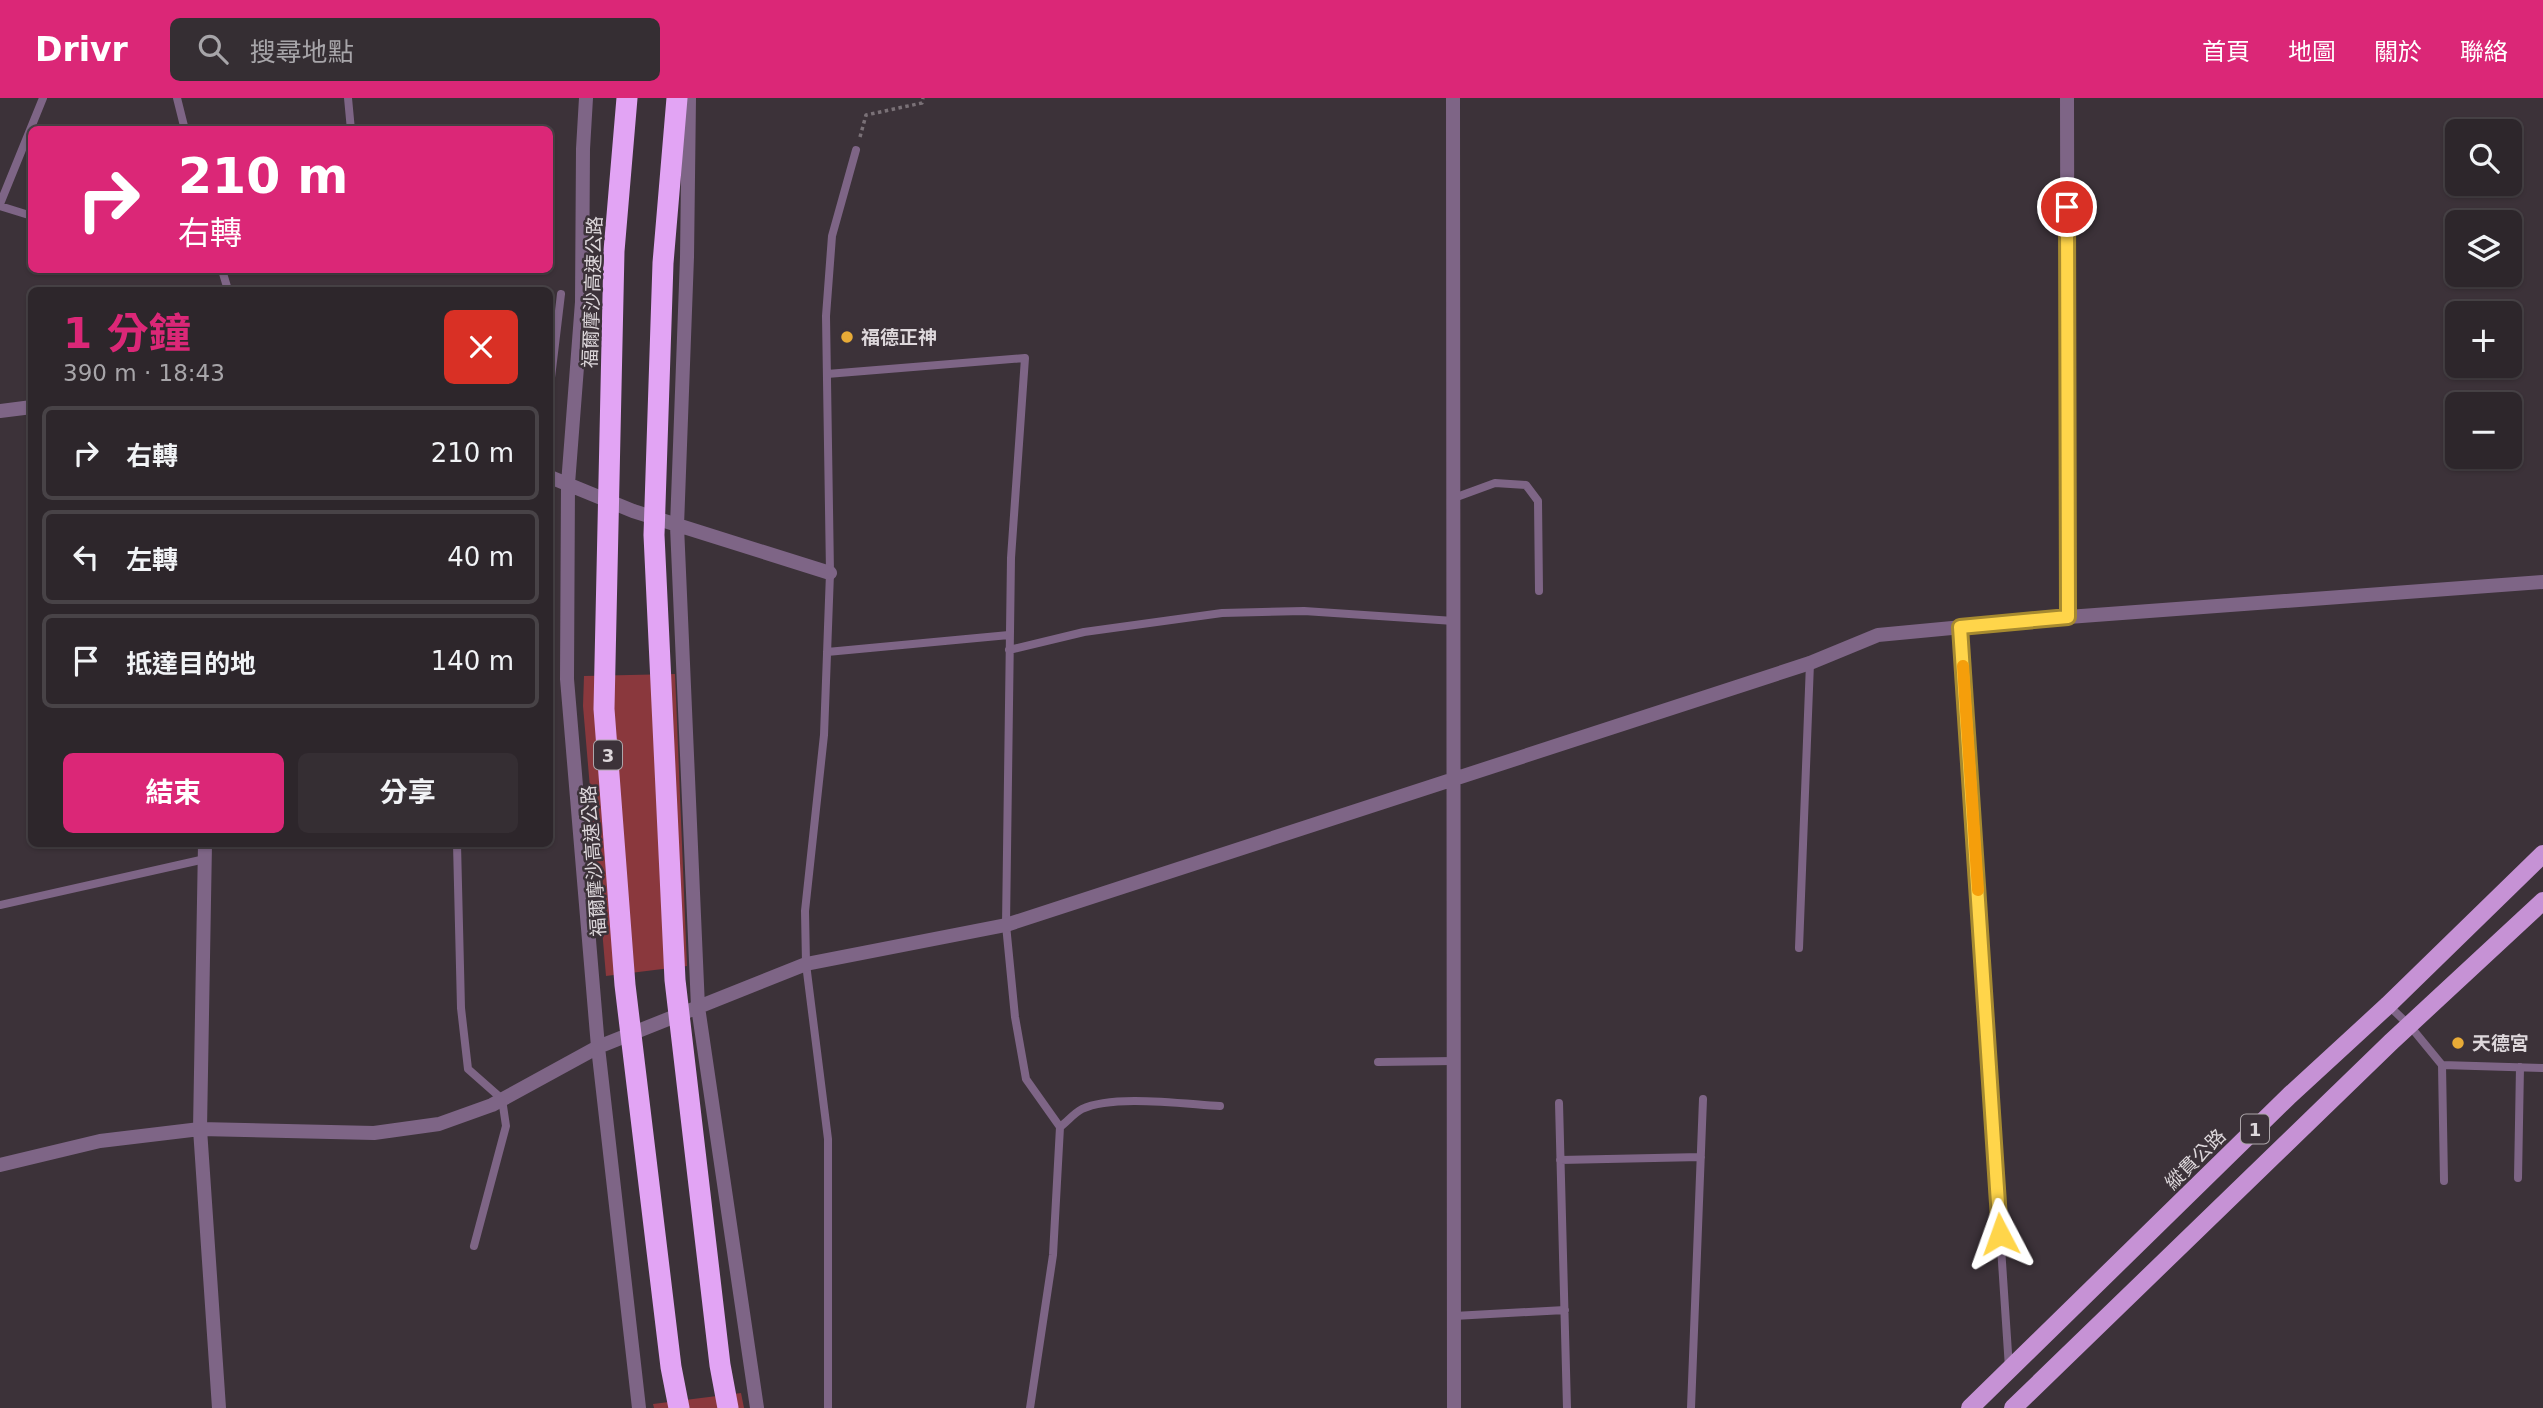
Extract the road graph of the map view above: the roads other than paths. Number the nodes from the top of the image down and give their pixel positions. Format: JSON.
{"nodes":[{"id":1,"x":43,"y":98,"type":"edge"},
{"id":2,"x":177,"y":98,"type":"edge"},
{"id":3,"x":348,"y":98,"type":"edge"},
{"id":4,"x":586,"y":98,"type":"edge"},
{"id":5,"x":627,"y":98,"type":"edge"},
{"id":6,"x":677,"y":98,"type":"edge"},
{"id":7,"x":689,"y":98,"type":"edge"},
{"id":8,"x":1453,"y":98,"type":"edge"},
{"id":9,"x":2067,"y":98,"type":"edge"},
{"id":10,"x":32,"y":126,"type":"edge"},
{"id":11,"x":184,"y":126,"type":"edge"},
{"id":12,"x":351,"y":126,"type":"edge"},
{"id":13,"x":28,"y":135,"type":"edge"},
{"id":14,"x":856,"y":150,"type":"road end"},
{"id":15,"x":0,"y":205,"type":"edge"},
{"id":16,"x":28,"y":215,"type":"edge"},
{"id":17,"x":561,"y":294,"type":"dead end"},
{"id":18,"x":553,"y":361,"type":"edge"},
{"id":19,"x":827,"y":373,"type":"junction"},
{"id":20,"x":28,"y":408,"type":"edge"},
{"id":21,"x":0,"y":411,"type":"edge"},
{"id":22,"x":553,"y":478,"type":"edge"},
{"id":23,"x":568,"y":484,"type":"junction"},
{"id":24,"x":1454,"y":498,"type":"junction"},
{"id":25,"x":677,"y":526,"type":"junction"},
{"id":26,"x":830,"y":573,"type":"junction"},
{"id":27,"x":2543,"y":582,"type":"edge"},
{"id":28,"x":1539,"y":591,"type":"dead end"},
{"id":29,"x":2068,"y":617,"type":"junction"},
{"id":30,"x":1454,"y":621,"type":"junction"},
{"id":31,"x":1960,"y":627,"type":"junction"},
{"id":32,"x":1009,"y":635,"type":"junction"},
{"id":33,"x":1009,"y":650,"type":"junction"},
{"id":34,"x":827,"y":652,"type":"junction"},
{"id":35,"x":1810,"y":663,"type":"junction"},
{"id":36,"x":1455,"y":780,"type":"junction"},
{"id":37,"x":205,"y":847,"type":"edge"},
{"id":38,"x":457,"y":847,"type":"edge"},
{"id":39,"x":2543,"y":854,"type":"edge"},
{"id":40,"x":205,"y":859,"type":"junction"},
{"id":41,"x":2543,"y":901,"type":"edge"},
{"id":42,"x":0,"y":905,"type":"edge"},
{"id":43,"x":1006,"y":925,"type":"junction"},
{"id":44,"x":1799,"y":948,"type":"dead end"},
{"id":45,"x":806,"y":964,"type":"junction"},
{"id":46,"x":2388,"y":1005,"type":"junction"},
{"id":47,"x":698,"y":1007,"type":"junction"},
{"id":48,"x":2410,"y":1026,"type":"junction"},
{"id":49,"x":598,"y":1047,"type":"junction"},
{"id":50,"x":1454,"y":1061,"type":"junction"},
{"id":51,"x":1378,"y":1062,"type":"dead end"},
{"id":52,"x":2442,"y":1065,"type":"junction"},
{"id":53,"x":2520,"y":1067,"type":"junction"},
{"id":54,"x":2543,"y":1068,"type":"edge"},
{"id":55,"x":502,"y":1099,"type":"junction"},
{"id":56,"x":1703,"y":1099,"type":"dead end"},
{"id":57,"x":1559,"y":1103,"type":"dead end"},
{"id":58,"x":1220,"y":1105,"type":"dead end"},
{"id":59,"x":1060,"y":1127,"type":"junction"},
{"id":60,"x":200,"y":1129,"type":"junction"},
{"id":61,"x":1701,"y":1157,"type":"junction"},
{"id":62,"x":1560,"y":1160,"type":"junction"},
{"id":63,"x":0,"y":1165,"type":"edge"},
{"id":64,"x":2518,"y":1178,"type":"dead end"},
{"id":65,"x":2444,"y":1181,"type":"dead end"},
{"id":66,"x":474,"y":1246,"type":"dead end"},
{"id":67,"x":1565,"y":1310,"type":"junction"},
{"id":68,"x":1454,"y":1316,"type":"junction"},
{"id":69,"x":2009,"y":1372,"type":"junction"},
{"id":70,"x":219,"y":1408,"type":"edge"},
{"id":71,"x":639,"y":1408,"type":"edge"},
{"id":72,"x":679,"y":1408,"type":"edge"},
{"id":73,"x":728,"y":1408,"type":"edge"},
{"id":74,"x":757,"y":1408,"type":"edge"},
{"id":75,"x":828,"y":1408,"type":"edge"},
{"id":76,"x":1030,"y":1408,"type":"edge"},
{"id":77,"x":1454,"y":1408,"type":"edge"},
{"id":78,"x":1567,"y":1408,"type":"edge"},
{"id":79,"x":1692,"y":1408,"type":"edge"},
{"id":80,"x":1970,"y":1408,"type":"edge"},
{"id":81,"x":2013,"y":1408,"type":"edge"}],
"edges":[{"from":1,"to":10,"type":"lane"},
{"from":2,"to":11,"type":"lane"},
{"from":3,"to":12,"type":"lane"},
{"from":4,"to":23,"type":"street"},
{"from":5,"to":72,"type":"highway","name":"福爾摩沙高速公路","number":"3","bridge":true},
{"from":6,"to":73,"type":"highway","bridge":true},
{"from":7,"to":25,"type":"street"},
{"from":8,"to":24,"type":"street"},
{"from":9,"to":29,"type":"street"},
{"from":13,"to":15,"type":"lane"},
{"from":14,"to":19,"type":"lane"},
{"from":15,"to":16,"type":"lane"},
{"from":17,"to":18,"type":"lane"},
{"from":19,"to":26,"type":"lane"},
{"from":19,"to":32,"type":"lane"},
{"from":20,"to":21,"type":"street"},
{"from":22,"to":23,"type":"street"},
{"from":23,"to":25,"type":"street"},
{"from":23,"to":49,"type":"street"},
{"from":24,"to":28,"type":"lane"},
{"from":24,"to":30,"type":"street"},
{"from":25,"to":26,"type":"street"},
{"from":25,"to":47,"type":"street"},
{"from":26,"to":34,"type":"lane"},
{"from":27,"to":29,"type":"street"},
{"from":29,"to":31,"type":"street"},
{"from":30,"to":33,"type":"lane"},
{"from":30,"to":36,"type":"street"},
{"from":31,"to":35,"type":"street"},
{"from":31,"to":69,"type":"lane"},
{"from":32,"to":33,"type":"lane"},
{"from":32,"to":34,"type":"lane"},
{"from":33,"to":43,"type":"lane"},
{"from":34,"to":45,"type":"lane"},
{"from":35,"to":36,"type":"street"},
{"from":35,"to":44,"type":"lane"},
{"from":36,"to":43,"type":"street"},
{"from":36,"to":50,"type":"street"},
{"from":37,"to":40,"type":"street"},
{"from":38,"to":55,"type":"lane"},
{"from":39,"to":46,"type":"main road","name":"縱貫公路","number":"1"},
{"from":40,"to":42,"type":"lane"},
{"from":40,"to":60,"type":"street"},
{"from":41,"to":48,"type":"main road","number":"1"},
{"from":43,"to":45,"type":"street"},
{"from":43,"to":59,"type":"lane"},
{"from":45,"to":47,"type":"street"},
{"from":45,"to":75,"type":"lane"},
{"from":46,"to":48,"type":"lane"},
{"from":46,"to":69,"type":"main road","name":"縱貫公路","number":"1"},
{"from":47,"to":49,"type":"street"},
{"from":47,"to":74,"type":"street"},
{"from":48,"to":52,"type":"lane"},
{"from":48,"to":81,"type":"main road","number":"1"},
{"from":49,"to":55,"type":"street"},
{"from":49,"to":71,"type":"street"},
{"from":50,"to":51,"type":"lane"},
{"from":50,"to":68,"type":"street"},
{"from":52,"to":53,"type":"lane"},
{"from":52,"to":65,"type":"lane"},
{"from":53,"to":54,"type":"lane"},
{"from":53,"to":64,"type":"lane"},
{"from":55,"to":60,"type":"street"},
{"from":55,"to":66,"type":"lane"},
{"from":56,"to":61,"type":"lane"},
{"from":57,"to":62,"type":"lane"},
{"from":58,"to":59,"type":"lane"},
{"from":59,"to":76,"type":"lane"},
{"from":60,"to":63,"type":"street"},
{"from":60,"to":70,"type":"street"},
{"from":61,"to":62,"type":"lane"},
{"from":61,"to":79,"type":"lane"},
{"from":62,"to":67,"type":"lane"},
{"from":67,"to":68,"type":"lane"},
{"from":67,"to":78,"type":"lane"},
{"from":68,"to":77,"type":"street"},
{"from":69,"to":80,"type":"main road","name":"縱貫公路","number":"1"}]}
